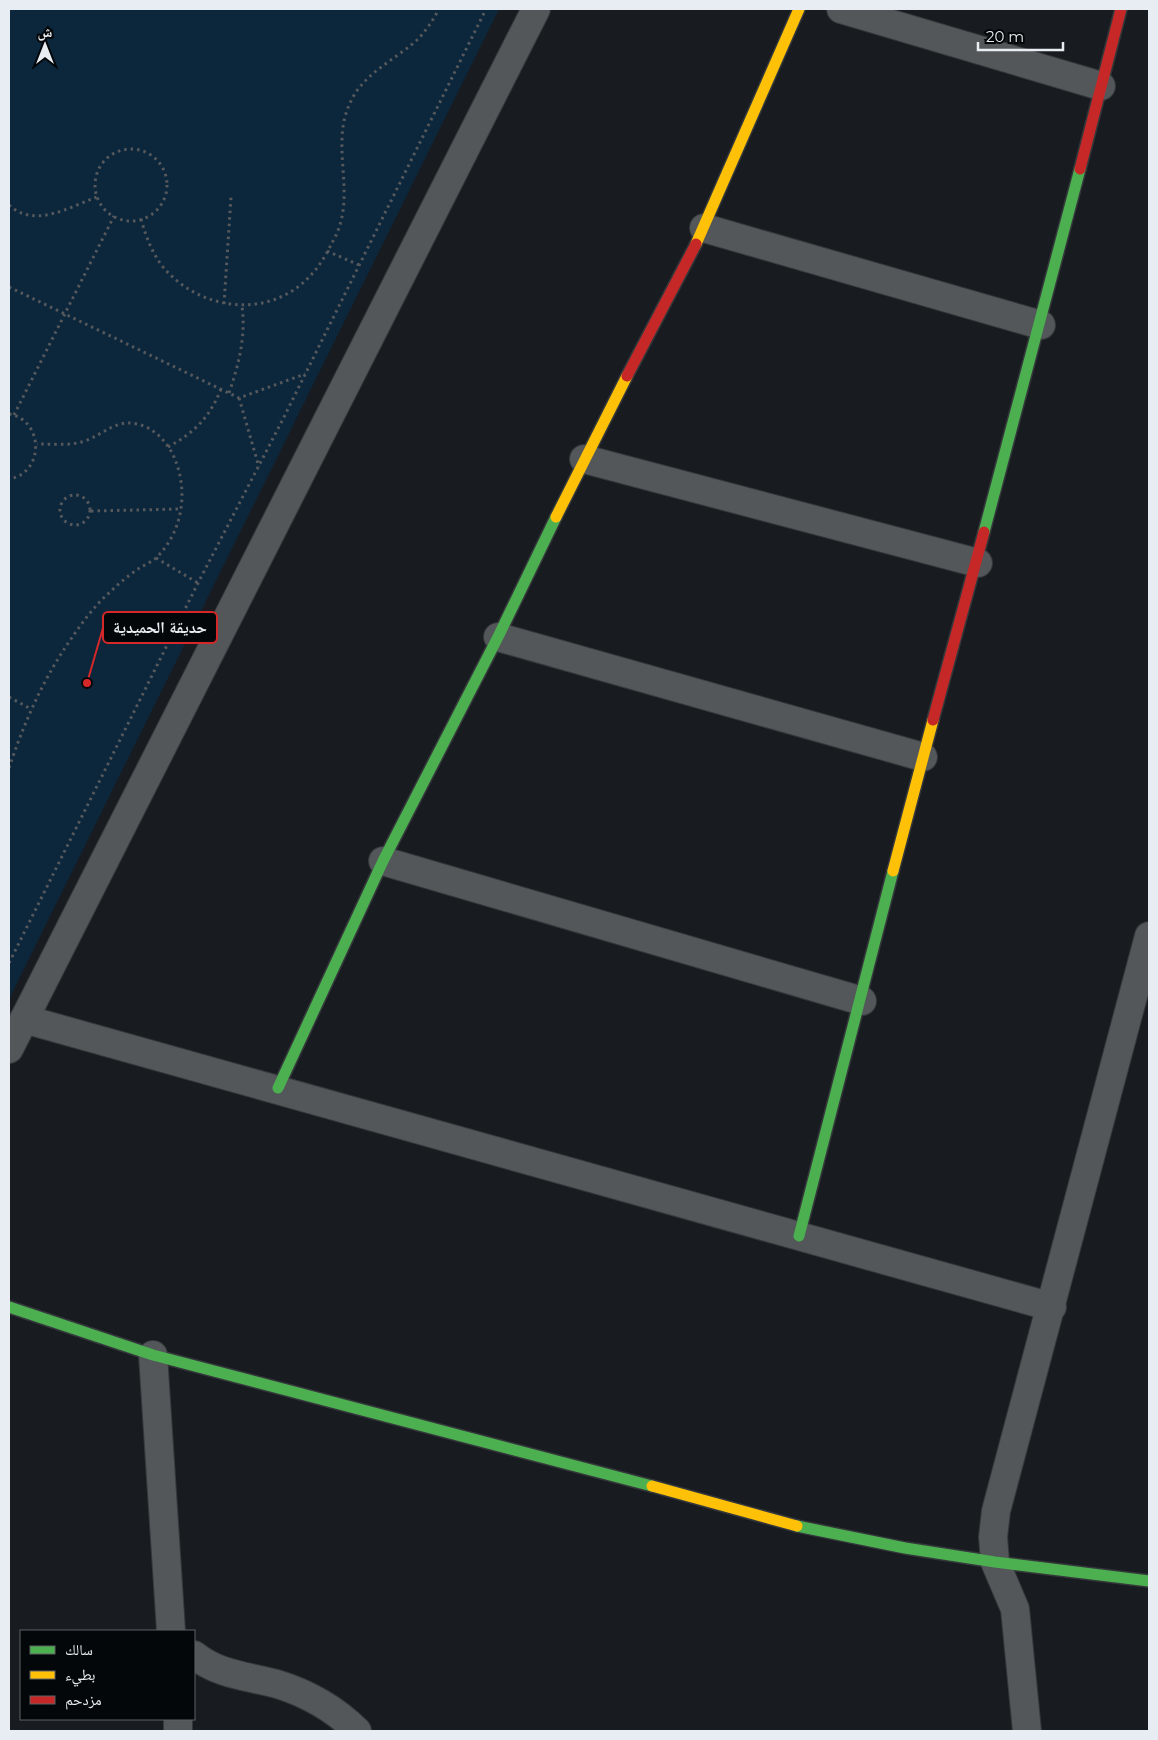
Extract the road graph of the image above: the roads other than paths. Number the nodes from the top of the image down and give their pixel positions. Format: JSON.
{"nodes":[{"id":1,"x":536,"y":9,"type":"edge"},
{"id":2,"x":799,"y":9,"type":"edge"},
{"id":3,"x":841,"y":9,"type":"edge"},
{"id":4,"x":1121,"y":9,"type":"edge"},
{"id":5,"x":1101,"y":86,"type":"junction"},
{"id":6,"x":704,"y":228,"type":"junction"},
{"id":7,"x":1041,"y":325,"type":"junction"},
{"id":8,"x":584,"y":459,"type":"junction"},
{"id":9,"x":978,"y":563,"type":"junction"},
{"id":10,"x":498,"y":638,"type":"junction"},
{"id":11,"x":923,"y":757,"type":"junction"},
{"id":12,"x":383,"y":861,"type":"junction"},
{"id":13,"x":1149,"y":936,"type":"edge"},
{"id":14,"x":862,"y":1001,"type":"junction"},
{"id":15,"x":24,"y":1019,"type":"junction"},
{"id":16,"x":9,"y":1049,"type":"edge"},
{"id":17,"x":278,"y":1088,"type":"junction"},
{"id":18,"x":799,"y":1236,"type":"junction"},
{"id":19,"x":9,"y":1307,"type":"edge"},
{"id":20,"x":1052,"y":1307,"type":"junction"},
{"id":21,"x":153,"y":1355,"type":"junction"},
{"id":22,"x":995,"y":1562,"type":"junction"},
{"id":23,"x":1149,"y":1581,"type":"edge"},
{"id":24,"x":172,"y":1626,"type":"edge"},
{"id":25,"x":195,"y":1656,"type":"edge"},
{"id":26,"x":357,"y":1731,"type":"edge"},
{"id":27,"x":1027,"y":1731,"type":"edge"}],
"edges":[{"from":1,"to":15,"type":"street"},
{"from":2,"to":6,"type":"street"},
{"from":3,"to":5,"type":"street"},
{"from":4,"to":5,"type":"street"},
{"from":5,"to":7,"type":"street"},
{"from":6,"to":7,"type":"street"},
{"from":6,"to":8,"type":"street"},
{"from":7,"to":9,"type":"street"},
{"from":8,"to":9,"type":"street"},
{"from":8,"to":10,"type":"street"},
{"from":9,"to":11,"type":"street"},
{"from":10,"to":11,"type":"street"},
{"from":10,"to":12,"type":"street"},
{"from":11,"to":14,"type":"street"},
{"from":12,"to":14,"type":"street"},
{"from":12,"to":17,"type":"street"},
{"from":13,"to":20,"type":"street"},
{"from":14,"to":18,"type":"street"},
{"from":15,"to":16,"type":"street"},
{"from":15,"to":17,"type":"street"},
{"from":17,"to":18,"type":"street"},
{"from":18,"to":20,"type":"street"},
{"from":19,"to":21,"type":"street"},
{"from":20,"to":22,"type":"street"},
{"from":21,"to":22,"type":"street"},
{"from":21,"to":24,"type":"street"},
{"from":22,"to":23,"type":"street"},
{"from":22,"to":27,"type":"street"},
{"from":25,"to":26,"type":"street"}]}
